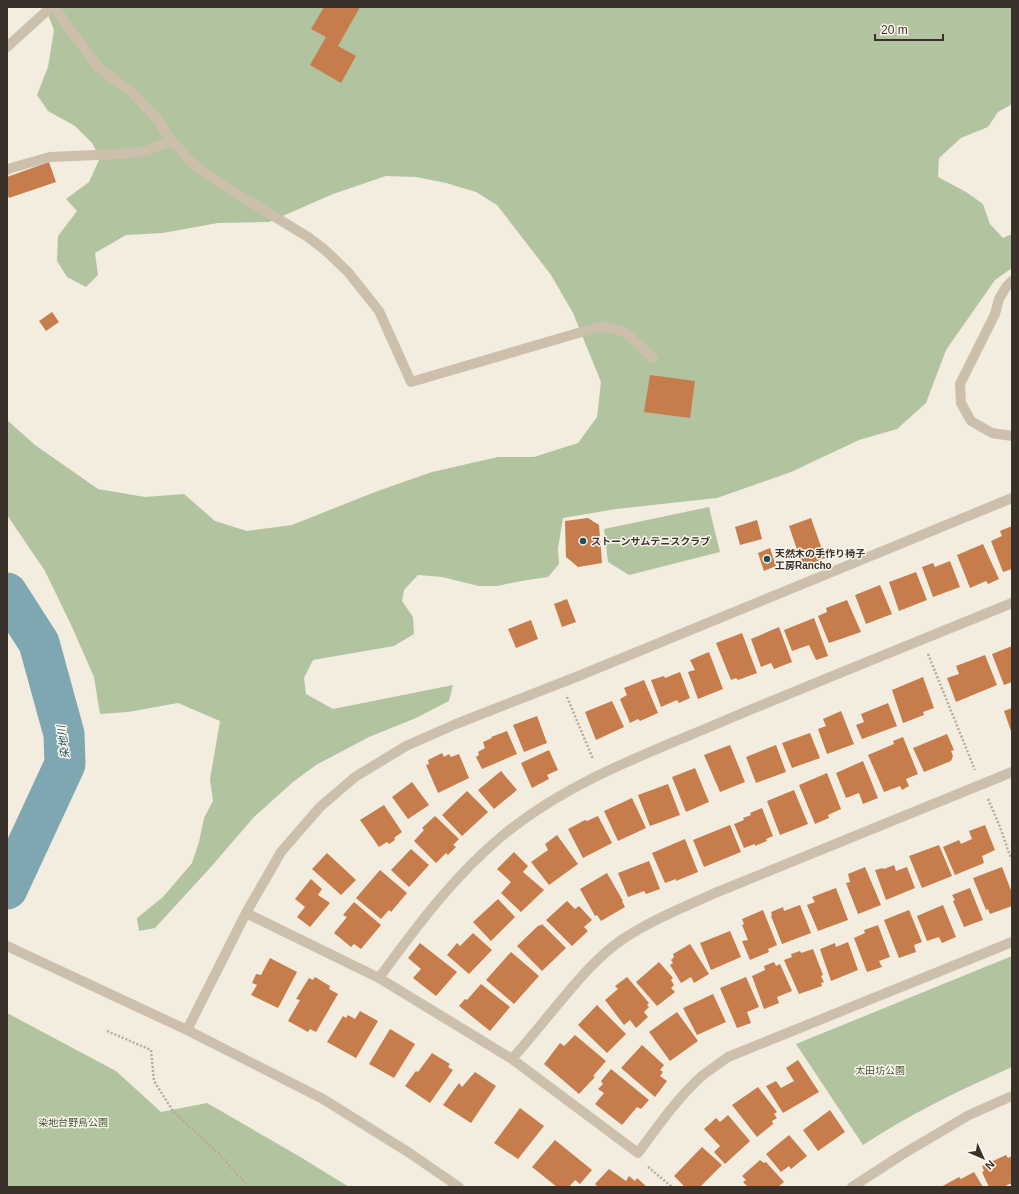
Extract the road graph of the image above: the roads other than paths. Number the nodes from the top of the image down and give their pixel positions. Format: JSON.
{"nodes":[{"id":1,"x":51,"y":7,"type":"edge"},
{"id":2,"x":55,"y":7,"type":"edge"},
{"id":3,"x":7,"y":47,"type":"edge"},
{"id":4,"x":173,"y":142,"type":"junction"},
{"id":5,"x":7,"y":170,"type":"edge"},
{"id":6,"x":1012,"y":281,"type":"edge"},
{"id":7,"x":653,"y":358,"type":"dead end"},
{"id":8,"x":1012,"y":436,"type":"edge"},
{"id":9,"x":1012,"y":498,"type":"edge"},
{"id":10,"x":1012,"y":603,"type":"edge"},
{"id":11,"x":1012,"y":772,"type":"edge"},
{"id":12,"x":246,"y":913,"type":"junction"},
{"id":13,"x":1012,"y":942,"type":"edge"},
{"id":14,"x":7,"y":946,"type":"edge"},
{"id":15,"x":379,"y":978,"type":"junction"},
{"id":16,"x":187,"y":1030,"type":"junction"},
{"id":17,"x":512,"y":1059,"type":"junction"},
{"id":18,"x":1012,"y":1096,"type":"edge"},
{"id":19,"x":459,"y":1187,"type":"edge"},
{"id":20,"x":852,"y":1187,"type":"edge"}],
"edges":[{"from":1,"to":3,"type":"street"},
{"from":2,"to":4,"type":"street"},
{"from":4,"to":5,"type":"street"},
{"from":4,"to":7,"type":"street"},
{"from":6,"to":8,"type":"street"},
{"from":9,"to":12,"type":"street"},
{"from":10,"to":15,"type":"street"},
{"from":11,"to":17,"type":"street"},
{"from":12,"to":15,"type":"street"},
{"from":12,"to":16,"type":"street"},
{"from":13,"to":17,"type":"street"},
{"from":14,"to":16,"type":"street"},
{"from":15,"to":17,"type":"street"},
{"from":16,"to":19,"type":"street"},
{"from":18,"to":20,"type":"street"}]}
